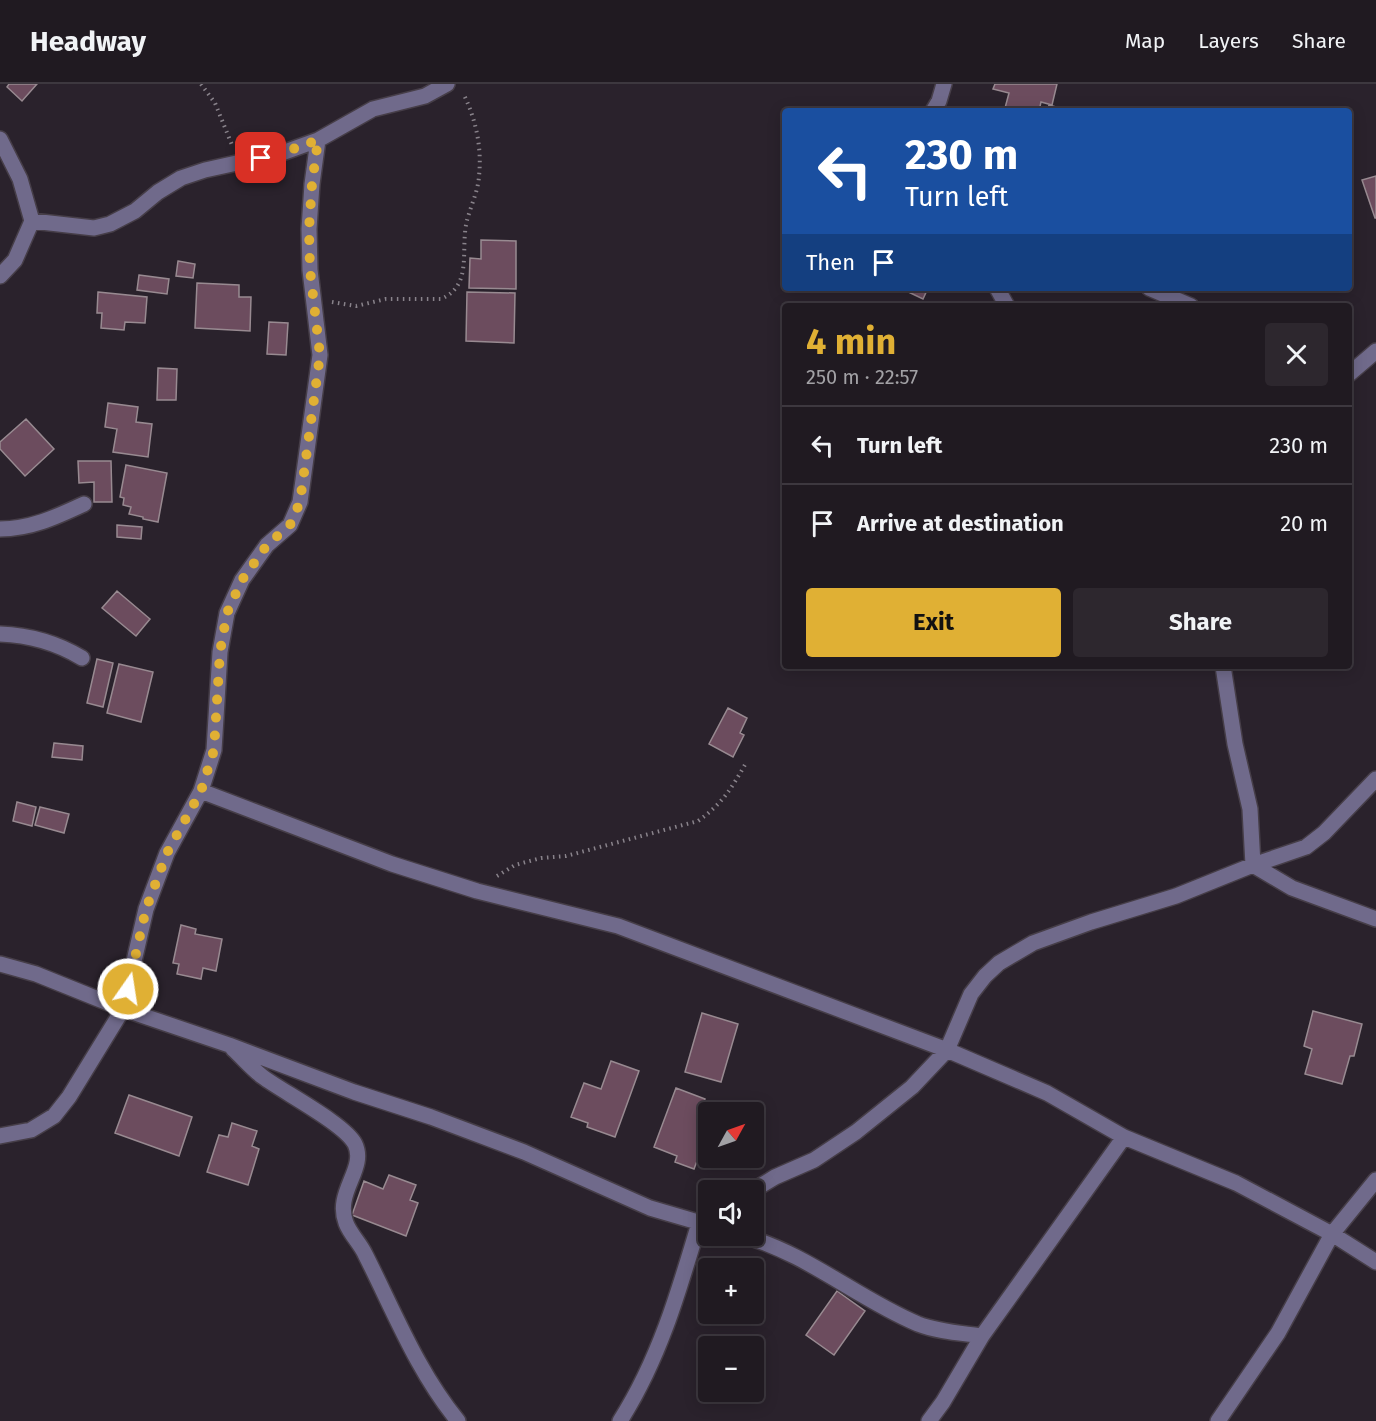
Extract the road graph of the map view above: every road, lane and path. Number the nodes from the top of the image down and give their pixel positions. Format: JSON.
{"nodes":[{"id":1,"x":201,"y":84,"type":"edge"},
{"id":2,"x":447,"y":84,"type":"edge"},
{"id":3,"x":944,"y":84,"type":"edge"},
{"id":4,"x":463,"y":94,"type":"dead end"},
{"id":5,"x":935,"y":108,"type":"edge"},
{"id":6,"x":0,"y":139,"type":"edge"},
{"id":7,"x":318,"y":140,"type":"junction"},
{"id":8,"x":240,"y":162,"type":"junction"},
{"id":9,"x":32,"y":221,"type":"junction"},
{"id":10,"x":0,"y":276,"type":"edge"},
{"id":11,"x":1156,"y":291,"type":"edge"},
{"id":12,"x":314,"y":301,"type":"junction"},
{"id":13,"x":1184,"y":303,"type":"edge"},
{"id":14,"x":1376,"y":351,"type":"edge"},
{"id":15,"x":1352,"y":372,"type":"edge"},
{"id":16,"x":84,"y":504,"type":"dead end"},
{"id":17,"x":0,"y":529,"type":"edge"},
{"id":18,"x":0,"y":634,"type":"edge"},
{"id":19,"x":82,"y":658,"type":"dead end"},
{"id":20,"x":1223,"y":669,"type":"edge"},
{"id":21,"x":746,"y":763,"type":"dead end"},
{"id":22,"x":1376,"y":778,"type":"edge"},
{"id":23,"x":201,"y":791,"type":"junction"},
{"id":24,"x":1253,"y":865,"type":"junction"},
{"id":25,"x":477,"y":891,"type":"junction"},
{"id":26,"x":1376,"y":919,"type":"edge"},
{"id":27,"x":0,"y":964,"type":"edge"},
{"id":28,"x":123,"y":1009,"type":"junction"},
{"id":29,"x":229,"y":1044,"type":"junction"},
{"id":30,"x":947,"y":1050,"type":"junction"},
{"id":31,"x":0,"y":1136,"type":"edge"},
{"id":32,"x":1124,"y":1137,"type":"junction"},
{"id":33,"x":1376,"y":1180,"type":"edge"},
{"id":34,"x":764,"y":1184,"type":"edge"},
{"id":35,"x":698,"y":1220,"type":"edge"},
{"id":36,"x":1332,"y":1234,"type":"junction"},
{"id":37,"x":698,"y":1241,"type":"edge"},
{"id":38,"x":764,"y":1244,"type":"edge"},
{"id":39,"x":1376,"y":1262,"type":"edge"},
{"id":40,"x":982,"y":1336,"type":"junction"},
{"id":41,"x":458,"y":1421,"type":"edge"},
{"id":42,"x":620,"y":1421,"type":"edge"},
{"id":43,"x":929,"y":1421,"type":"edge"},
{"id":44,"x":1218,"y":1421,"type":"edge"}],
"edges":[{"from":1,"to":8,"type":"path"},
{"from":2,"to":7,"type":"street"},
{"from":3,"to":5,"type":"street"},
{"from":4,"to":12,"type":"path"},
{"from":6,"to":9,"type":"street"},
{"from":7,"to":8,"type":"street"},
{"from":7,"to":12,"type":"street"},
{"from":8,"to":9,"type":"street"},
{"from":9,"to":10,"type":"street"},
{"from":11,"to":13,"type":"street"},
{"from":12,"to":23,"type":"street"},
{"from":14,"to":15,"type":"street"},
{"from":16,"to":17,"type":"street"},
{"from":18,"to":19,"type":"street"},
{"from":20,"to":24,"type":"street"},
{"from":21,"to":25,"type":"path"},
{"from":22,"to":24,"type":"street"},
{"from":23,"to":25,"type":"street"},
{"from":23,"to":28,"type":"street"},
{"from":24,"to":26,"type":"street"},
{"from":24,"to":30,"type":"street"},
{"from":25,"to":30,"type":"street"},
{"from":27,"to":28,"type":"street"},
{"from":28,"to":29,"type":"street"},
{"from":28,"to":31,"type":"street"},
{"from":29,"to":35,"type":"street"},
{"from":29,"to":41,"type":"street"},
{"from":30,"to":32,"type":"street"},
{"from":30,"to":34,"type":"street"},
{"from":32,"to":36,"type":"street"},
{"from":32,"to":40,"type":"street"},
{"from":33,"to":36,"type":"street"},
{"from":36,"to":39,"type":"street"},
{"from":36,"to":44,"type":"street"},
{"from":37,"to":42,"type":"street"},
{"from":38,"to":40,"type":"street"},
{"from":40,"to":43,"type":"street"}]}
